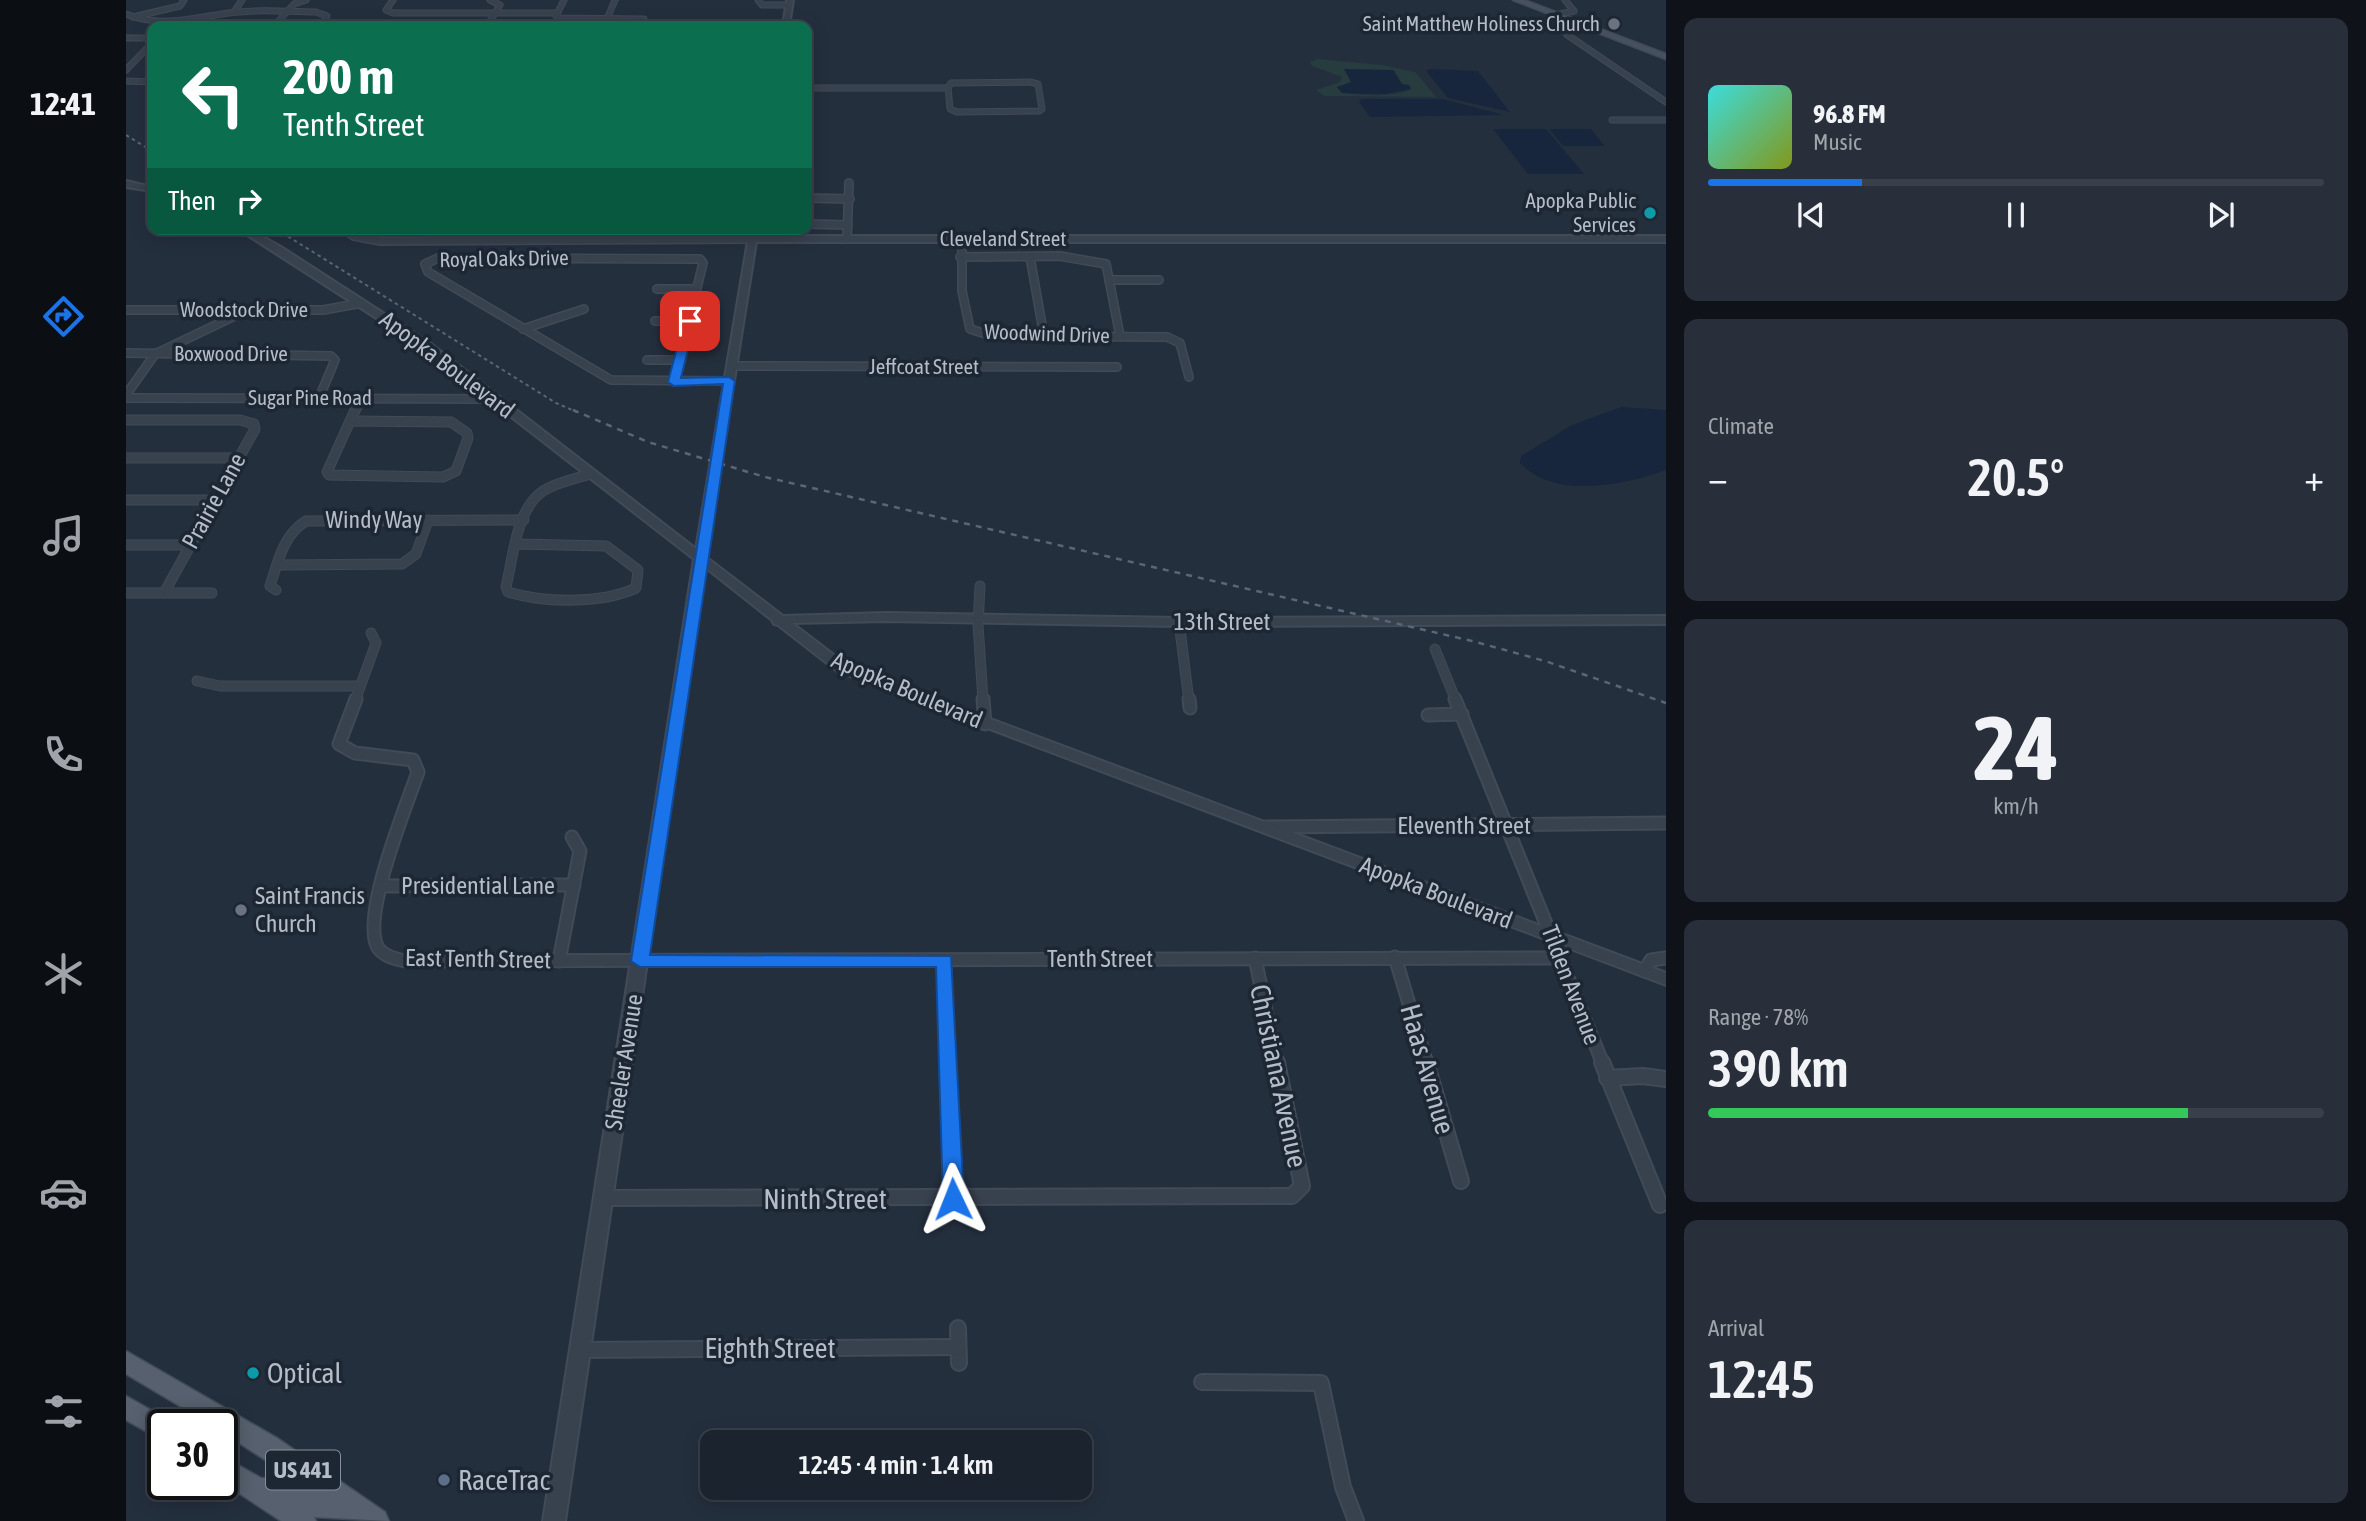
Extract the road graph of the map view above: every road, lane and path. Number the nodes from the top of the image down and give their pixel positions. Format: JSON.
{"nodes":[{"id":1,"x":184,"y":0,"type":"edge"},
{"id":2,"x":242,"y":0,"type":"edge"},
{"id":3,"x":306,"y":0,"type":"edge"},
{"id":4,"x":393,"y":0,"type":"edge"},
{"id":5,"x":492,"y":0,"type":"edge"},
{"id":6,"x":564,"y":0,"type":"edge"},
{"id":7,"x":615,"y":0,"type":"edge"},
{"id":8,"x":758,"y":0,"type":"edge"},
{"id":9,"x":1517,"y":0,"type":"edge"},
{"id":10,"x":1565,"y":0,"type":"edge"},
{"id":11,"x":790,"y":3,"type":"edge"},
{"id":12,"x":234,"y":12,"type":"junction"},
{"id":13,"x":286,"y":12,"type":"junction"},
{"id":14,"x":496,"y":13,"type":"junction"},
{"id":15,"x":557,"y":13,"type":"junction"},
{"id":16,"x":1556,"y":15,"type":"junction"},
{"id":17,"x":128,"y":16,"type":"edge"},
{"id":18,"x":607,"y":19,"type":"junction"},
{"id":19,"x":643,"y":19,"type":"dead end"},
{"id":20,"x":147,"y":21,"type":"edge"},
{"id":21,"x":185,"y":21,"type":"edge"},
{"id":22,"x":278,"y":21,"type":"edge"},
{"id":23,"x":324,"y":21,"type":"edge"},
{"id":24,"x":491,"y":21,"type":"edge"},
{"id":25,"x":787,"y":21,"type":"edge"},
{"id":26,"x":1585,"y":26,"type":"junction"},
{"id":27,"x":126,"y":38,"type":"edge"},
{"id":28,"x":147,"y":38,"type":"edge"},
{"id":29,"x":147,"y":48,"type":"edge"},
{"id":30,"x":1666,"y":57,"type":"edge"},
{"id":31,"x":126,"y":70,"type":"edge"},
{"id":32,"x":126,"y":82,"type":"edge"},
{"id":33,"x":147,"y":82,"type":"edge"},
{"id":34,"x":812,"y":88,"type":"edge"},
{"id":35,"x":948,"y":88,"type":"junction"},
{"id":36,"x":1666,"y":102,"type":"edge"},
{"id":37,"x":1612,"y":120,"type":"dead end"},
{"id":38,"x":1666,"y":120,"type":"edge"},
{"id":39,"x":849,"y":183,"type":"dead end"},
{"id":40,"x":126,"y":184,"type":"edge"},
{"id":41,"x":147,"y":189,"type":"edge"},
{"id":42,"x":812,"y":198,"type":"edge"},
{"id":43,"x":850,"y":199,"type":"junction"},
{"id":44,"x":812,"y":224,"type":"edge"},
{"id":45,"x":848,"y":225,"type":"junction"},
{"id":46,"x":252,"y":235,"type":"edge"},
{"id":47,"x":356,"y":235,"type":"edge"},
{"id":48,"x":369,"y":235,"type":"edge"},
{"id":49,"x":629,"y":235,"type":"edge"},
{"id":50,"x":733,"y":235,"type":"edge"},
{"id":51,"x":754,"y":235,"type":"edge"},
{"id":52,"x":773,"y":235,"type":"edge"},
{"id":53,"x":847,"y":239,"type":"junction"},
{"id":54,"x":962,"y":239,"type":"junction"},
{"id":55,"x":1666,"y":239,"type":"edge"},
{"id":56,"x":366,"y":240,"type":"junction"},
{"id":57,"x":498,"y":240,"type":"junction"},
{"id":58,"x":628,"y":240,"type":"junction"},
{"id":59,"x":960,"y":257,"type":"junction"},
{"id":60,"x":1030,"y":257,"type":"junction"},
{"id":61,"x":491,"y":258,"type":"junction"},
{"id":62,"x":1110,"y":280,"type":"junction"},
{"id":63,"x":1159,"y":281,"type":"dead end"},
{"id":64,"x":657,"y":289,"type":"dead end"},
{"id":65,"x":696,"y":289,"type":"junction"},
{"id":66,"x":362,"y":303,"type":"junction"},
{"id":67,"x":584,"y":309,"type":"dead end"},
{"id":68,"x":126,"y":310,"type":"edge"},
{"id":69,"x":248,"y":310,"type":"junction"},
{"id":70,"x":655,"y":321,"type":"dead end"},
{"id":71,"x":690,"y":321,"type":"junction"},
{"id":72,"x":523,"y":329,"type":"junction"},
{"id":73,"x":1044,"y":336,"type":"junction"},
{"id":74,"x":1120,"y":336,"type":"junction"},
{"id":75,"x":126,"y":354,"type":"edge"},
{"id":76,"x":155,"y":354,"type":"junction"},
{"id":77,"x":647,"y":360,"type":"dead end"},
{"id":78,"x":681,"y":360,"type":"junction"},
{"id":79,"x":732,"y":366,"type":"junction"},
{"id":80,"x":1117,"y":367,"type":"dead end"},
{"id":81,"x":1189,"y":377,"type":"dead end"},
{"id":82,"x":729,"y":381,"type":"junction"},
{"id":83,"x":674,"y":382,"type":"junction"},
{"id":84,"x":126,"y":397,"type":"edge"},
{"id":85,"x":319,"y":398,"type":"junction"},
{"id":86,"x":361,"y":398,"type":"junction"},
{"id":87,"x":494,"y":399,"type":"junction"},
{"id":88,"x":126,"y":420,"type":"edge"},
{"id":89,"x":350,"y":421,"type":"junction"},
{"id":90,"x":126,"y":458,"type":"edge"},
{"id":91,"x":239,"y":458,"type":"junction"},
{"id":92,"x":590,"y":474,"type":"junction"},
{"id":93,"x":126,"y":500,"type":"edge"},
{"id":94,"x":214,"y":500,"type":"junction"},
{"id":95,"x":428,"y":520,"type":"junction"},
{"id":96,"x":524,"y":520,"type":"junction"},
{"id":97,"x":518,"y":544,"type":"junction"},
{"id":98,"x":126,"y":545,"type":"edge"},
{"id":99,"x":190,"y":545,"type":"junction"},
{"id":100,"x":700,"y":561,"type":"junction"},
{"id":101,"x":277,"y":565,"type":"junction"},
{"id":102,"x":980,"y":586,"type":"dead end"},
{"id":103,"x":276,"y":590,"type":"dead end"},
{"id":104,"x":126,"y":593,"type":"edge"},
{"id":105,"x":164,"y":593,"type":"junction"},
{"id":106,"x":212,"y":593,"type":"dead end"},
{"id":107,"x":1666,"y":620,"type":"edge"},
{"id":108,"x":778,"y":621,"type":"junction"},
{"id":109,"x":978,"y":621,"type":"junction"},
{"id":110,"x":1179,"y":622,"type":"junction"},
{"id":111,"x":370,"y":633,"type":"dead end"},
{"id":112,"x":1435,"y":649,"type":"dead end"},
{"id":113,"x":197,"y":681,"type":"dead end"},
{"id":114,"x":360,"y":685,"type":"junction"},
{"id":115,"x":1190,"y":708,"type":"dead end"},
{"id":116,"x":1462,"y":714,"type":"junction"},
{"id":117,"x":1428,"y":715,"type":"dead end"},
{"id":118,"x":985,"y":724,"type":"junction"},
{"id":119,"x":1666,"y":823,"type":"edge"},
{"id":120,"x":1506,"y":826,"type":"junction"},
{"id":121,"x":1262,"y":827,"type":"junction"},
{"id":122,"x":572,"y":837,"type":"dead end"},
{"id":123,"x":574,"y":885,"type":"junction"},
{"id":124,"x":381,"y":886,"type":"junction"},
{"id":125,"x":1553,"y":936,"type":"junction"},
{"id":126,"x":1395,"y":957,"type":"junction"},
{"id":127,"x":1255,"y":958,"type":"junction"},
{"id":128,"x":1560,"y":958,"type":"junction"},
{"id":129,"x":1666,"y":958,"type":"edge"},
{"id":130,"x":559,"y":961,"type":"junction"},
{"id":131,"x":640,"y":961,"type":"junction"},
{"id":132,"x":945,"y":961,"type":"junction"},
{"id":133,"x":1644,"y":971,"type":"junction"},
{"id":134,"x":1666,"y":979,"type":"edge"},
{"id":135,"x":1607,"y":1078,"type":"junction"},
{"id":136,"x":1666,"y":1079,"type":"edge"},
{"id":137,"x":1461,"y":1181,"type":"dead end"},
{"id":138,"x":1297,"y":1194,"type":"joint"},
{"id":139,"x":604,"y":1198,"type":"junction"},
{"id":140,"x":953,"y":1199,"type":"junction"},
{"id":141,"x":1660,"y":1205,"type":"dead end"},
{"id":142,"x":958,"y":1328,"type":"dead end"},
{"id":143,"x":581,"y":1350,"type":"junction"},
{"id":144,"x":126,"y":1361,"type":"edge"},
{"id":145,"x":1202,"y":1382,"type":"dead end"},
{"id":146,"x":126,"y":1407,"type":"edge"},
{"id":147,"x":147,"y":1420,"type":"edge"},
{"id":148,"x":238,"y":1476,"type":"edge"},
{"id":149,"x":321,"y":1482,"type":"junction"},
{"id":150,"x":254,"y":1487,"type":"junction"},
{"id":151,"x":370,"y":1516,"type":"edge"},
{"id":152,"x":297,"y":1517,"type":"edge"},
{"id":153,"x":554,"y":1521,"type":"edge"},
{"id":154,"x":1356,"y":1521,"type":"edge"}],
"edges":[{"from":1,"to":17,"type":"street"},
{"from":2,"to":12,"type":"street"},
{"from":3,"to":13,"type":"street"},
{"from":4,"to":14,"type":"street"},
{"from":5,"to":14,"type":"street"},
{"from":6,"to":15,"type":"street"},
{"from":7,"to":18,"type":"street"},
{"from":8,"to":11,"type":"street"},
{"from":9,"to":16,"type":"main road"},
{"from":10,"to":16,"type":"street"},
{"from":11,"to":25,"type":"street"},
{"from":12,"to":13,"type":"street"},
{"from":12,"to":21,"type":"street"},
{"from":13,"to":22,"type":"street"},
{"from":13,"to":23,"type":"street"},
{"from":14,"to":15,"type":"street"},
{"from":14,"to":24,"type":"street"},
{"from":15,"to":18,"type":"street"},
{"from":16,"to":26,"type":"main road"},
{"from":17,"to":20,"type":"street"},
{"from":18,"to":19,"type":"street"},
{"from":26,"to":30,"type":"main road"},
{"from":26,"to":36,"type":"street"},
{"from":27,"to":28,"type":"street"},
{"from":29,"to":31,"type":"street"},
{"from":32,"to":33,"type":"street"},
{"from":34,"to":35,"type":"street"},
{"from":35,"to":35,"type":"street"},
{"from":37,"to":38,"type":"street"},
{"from":39,"to":43,"type":"street"},
{"from":40,"to":41,"type":"street"},
{"from":42,"to":43,"type":"street"},
{"from":43,"to":45,"type":"street"},
{"from":44,"to":45,"type":"street"},
{"from":45,"to":53,"type":"street"},
{"from":46,"to":66,"type":"street","name":"Apopka Boulevard"},
{"from":47,"to":56,"type":"street","name":"Cleveland Street"},
{"from":48,"to":56,"type":"street"},
{"from":49,"to":58,"type":"street"},
{"from":50,"to":58,"type":"street","name":"Cleveland Street"},
{"from":51,"to":79,"type":"street","name":"Sheeler Avenue"},
{"from":52,"to":53,"type":"street","name":"Cleveland Street"},
{"from":53,"to":54,"type":"street","name":"Cleveland Street"},
{"from":54,"to":55,"type":"street","name":"Cleveland Street"},
{"from":54,"to":59,"type":"street","name":"Woodwind Drive"},
{"from":56,"to":57,"type":"street","name":"Cleveland Street"},
{"from":57,"to":58,"type":"street","name":"Cleveland Street"},
{"from":57,"to":61,"type":"street"},
{"from":59,"to":60,"type":"street"},
{"from":59,"to":73,"type":"street","name":"Woodwind Drive"},
{"from":60,"to":62,"type":"street"},
{"from":60,"to":73,"type":"street"},
{"from":61,"to":65,"type":"street","name":"Royal Oaks Drive"},
{"from":61,"to":72,"type":"street","name":"Royal Oaks Drive"},
{"from":62,"to":63,"type":"street"},
{"from":62,"to":74,"type":"street"},
{"from":64,"to":65,"type":"street"},
{"from":65,"to":71,"type":"street","name":"Royal Oaks Drive"},
{"from":66,"to":69,"type":"street","name":"Woodstock Drive"},
{"from":66,"to":87,"type":"street","name":"Apopka Boulevard"},
{"from":67,"to":72,"type":"street"},
{"from":68,"to":69,"type":"street","name":"Woodstock Drive"},
{"from":69,"to":76,"type":"street"},
{"from":70,"to":71,"type":"street"},
{"from":71,"to":78,"type":"street","name":"Royal Oaks Drive"},
{"from":72,"to":83,"type":"street","name":"Royal Oaks Drive"},
{"from":73,"to":74,"type":"street","name":"Woodwind Drive"},
{"from":74,"to":81,"type":"street","name":"Woodwind Drive"},
{"from":75,"to":76,"type":"street","name":"Boxwood Drive"},
{"from":76,"to":84,"type":"street"},
{"from":76,"to":85,"type":"street","name":"Boxwood Drive"},
{"from":77,"to":78,"type":"street"},
{"from":78,"to":83,"type":"street","name":"Royal Oaks Drive"},
{"from":79,"to":80,"type":"street","name":"Jeffcoat Street"},
{"from":79,"to":82,"type":"street","name":"Sheeler Avenue"},
{"from":82,"to":83,"type":"street","name":"Royal Oaks Drive"},
{"from":82,"to":100,"type":"street","name":"Sheeler Avenue"},
{"from":84,"to":85,"type":"street","name":"Sugar Pine Road"},
{"from":85,"to":86,"type":"street","name":"Sugar Pine Road"},
{"from":86,"to":87,"type":"street","name":"Sugar Pine Road"},
{"from":86,"to":89,"type":"street"},
{"from":87,"to":92,"type":"street","name":"Apopka Boulevard"},
{"from":88,"to":91,"type":"street","name":"Prairie Lane"},
{"from":89,"to":89,"type":"street"},
{"from":90,"to":91,"type":"street"},
{"from":91,"to":94,"type":"street","name":"Prairie Lane"},
{"from":92,"to":96,"type":"street"},
{"from":92,"to":100,"type":"street","name":"Apopka Boulevard"},
{"from":93,"to":94,"type":"street"},
{"from":94,"to":99,"type":"street","name":"Prairie Lane"},
{"from":95,"to":96,"type":"street","name":"Windy Way"},
{"from":95,"to":101,"type":"street","name":"Windy Way"},
{"from":95,"to":101,"type":"street"},
{"from":96,"to":97,"type":"street"},
{"from":97,"to":97,"type":"street"},
{"from":98,"to":99,"type":"street"},
{"from":99,"to":105,"type":"street","name":"Prairie Lane"},
{"from":100,"to":108,"type":"street","name":"Apopka Boulevard"},
{"from":100,"to":131,"type":"street","name":"Sheeler Avenue"},
{"from":101,"to":103,"type":"street","name":"Windy Way"},
{"from":102,"to":109,"type":"street"},
{"from":104,"to":105,"type":"street"},
{"from":105,"to":106,"type":"street"},
{"from":107,"to":110,"type":"street","name":"13th Street"},
{"from":108,"to":109,"type":"street","name":"13th Street"},
{"from":108,"to":118,"type":"street","name":"Apopka Boulevard"},
{"from":109,"to":110,"type":"street","name":"13th Street"},
{"from":109,"to":118,"type":"street"},
{"from":110,"to":115,"type":"street"},
{"from":111,"to":114,"type":"street","name":"East Tenth Street"},
{"from":112,"to":116,"type":"street","name":"Tilden Avenue"},
{"from":113,"to":114,"type":"street"},
{"from":114,"to":124,"type":"street","name":"East Tenth Street"},
{"from":116,"to":117,"type":"street"},
{"from":116,"to":120,"type":"street","name":"Tilden Avenue"},
{"from":118,"to":121,"type":"street","name":"Apopka Boulevard"},
{"from":119,"to":120,"type":"street","name":"Eleventh Street"},
{"from":120,"to":121,"type":"street","name":"Eleventh Street"},
{"from":120,"to":125,"type":"street","name":"Tilden Avenue"},
{"from":121,"to":125,"type":"street","name":"Apopka Boulevard"},
{"from":122,"to":123,"type":"street"},
{"from":123,"to":124,"type":"street","name":"Presidential Lane"},
{"from":123,"to":130,"type":"street"},
{"from":124,"to":130,"type":"street","name":"East Tenth Street"},
{"from":125,"to":128,"type":"street","name":"Tilden Avenue"},
{"from":125,"to":133,"type":"street","name":"Apopka Boulevard"},
{"from":126,"to":127,"type":"street","name":"Tenth Street"},
{"from":126,"to":128,"type":"street","name":"Tenth Street"},
{"from":126,"to":137,"type":"street","name":"Haas Avenue"},
{"from":127,"to":132,"type":"street","name":"Tenth Street"},
{"from":127,"to":138,"type":"street","name":"Christiana Avenue"},
{"from":128,"to":135,"type":"street","name":"Tilden Avenue"},
{"from":129,"to":133,"type":"street"},
{"from":130,"to":131,"type":"street","name":"East Tenth Street"},
{"from":131,"to":132,"type":"street","name":"Tenth Street"},
{"from":131,"to":139,"type":"street","name":"Sheeler Avenue"},
{"from":132,"to":140,"type":"street"},
{"from":133,"to":134,"type":"street","name":"Apopka Boulevard"},
{"from":135,"to":136,"type":"street"},
{"from":135,"to":141,"type":"street","name":"Tilden Avenue"},
{"from":138,"to":140,"type":"street","name":"Ninth Street"},
{"from":139,"to":140,"type":"street","name":"Ninth Street"},
{"from":139,"to":143,"type":"street","name":"Sheeler Avenue"},
{"from":142,"to":143,"type":"street","name":"Eighth Street"},
{"from":143,"to":153,"type":"street","name":"Sheeler Avenue"},
{"from":144,"to":149,"type":"main road","number":"US 441"},
{"from":145,"to":154,"type":"street"},
{"from":146,"to":147,"type":"main road"},
{"from":148,"to":150,"type":"main road","number":"US 441"},
{"from":149,"to":150,"type":"main road"},
{"from":149,"to":151,"type":"main road","number":"US 441"},
{"from":150,"to":152,"type":"main road","number":"US 441"},
{"from":151,"to":152,"type":"main road"}]}
